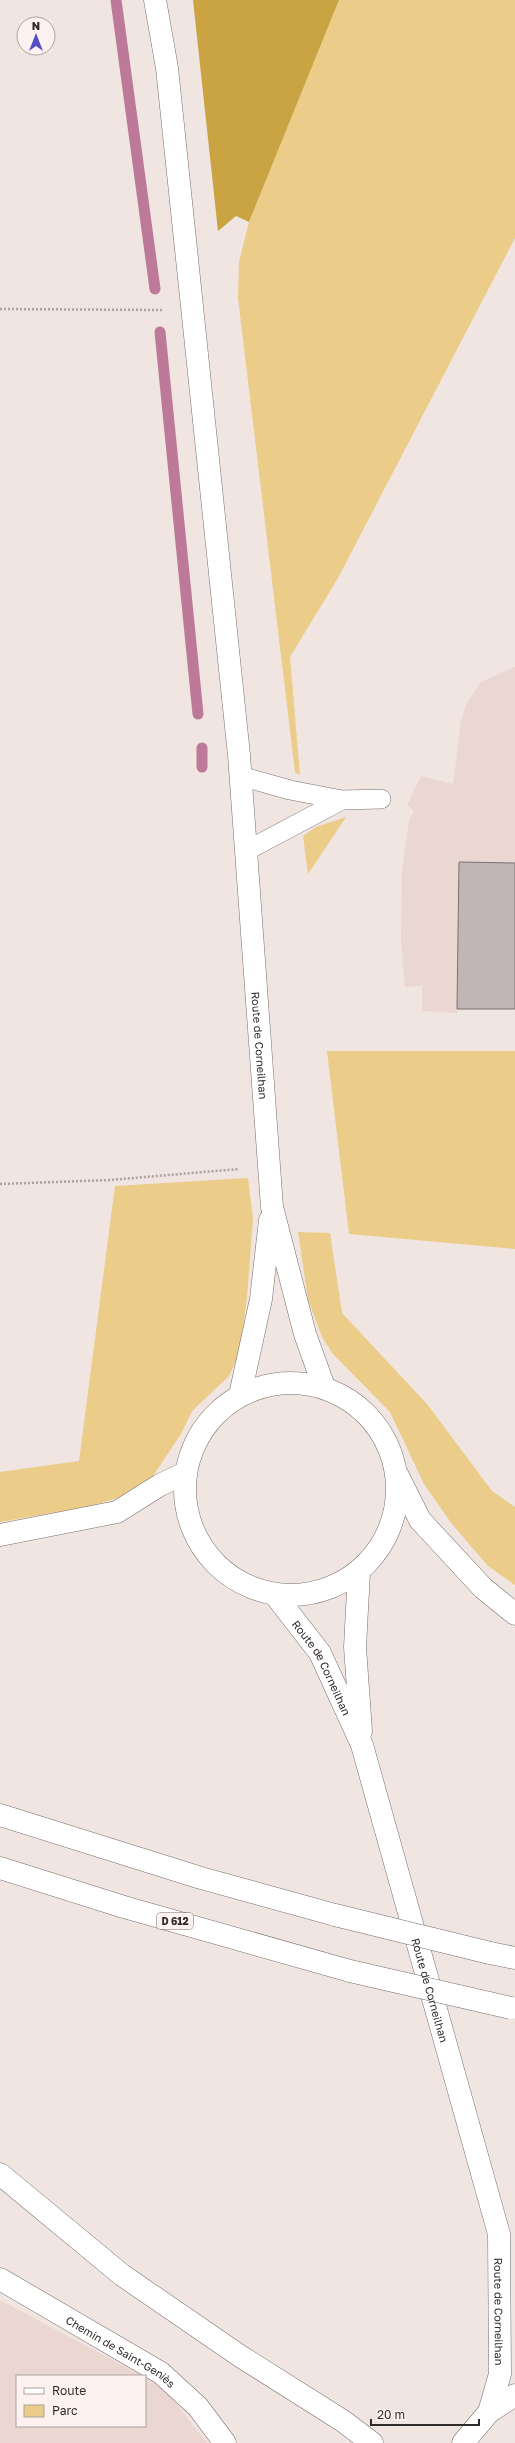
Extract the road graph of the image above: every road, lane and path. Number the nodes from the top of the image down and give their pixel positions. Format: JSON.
{"nodes":[{"id":1,"x":155,"y":0,"type":"edge"},
{"id":2,"x":0,"y":309,"type":"edge"},
{"id":3,"x":192,"y":310,"type":"junction"},
{"id":4,"x":240,"y":776,"type":"junction"},
{"id":5,"x":380,"y":799,"type":"dead end"},
{"id":6,"x":342,"y":800,"type":"junction"},
{"id":7,"x":246,"y":851,"type":"junction"},
{"id":8,"x":268,"y":1161,"type":"junction"},
{"id":9,"x":0,"y":1184,"type":"edge"},
{"id":10,"x":272,"y":1207,"type":"junction"},
{"id":11,"x":324,"y":1387,"type":"junction"},
{"id":12,"x":240,"y":1395,"type":"junction"},
{"id":13,"x":185,"y":1473,"type":"junction"},
{"id":14,"x":398,"y":1476,"type":"junction"},
{"id":15,"x":0,"y":1535,"type":"edge"},
{"id":16,"x":359,"y":1572,"type":"junction"},
{"id":17,"x":275,"y":1595,"type":"junction"},
{"id":18,"x":515,"y":1614,"type":"edge"},
{"id":19,"x":362,"y":1745,"type":"junction"},
{"id":20,"x":0,"y":1815,"type":"edge"},
{"id":21,"x":0,"y":1868,"type":"edge"},
{"id":22,"x":515,"y":1958,"type":"edge"},
{"id":23,"x":513,"y":2009,"type":"edge"},
{"id":24,"x":0,"y":2174,"type":"edge"},
{"id":25,"x":499,"y":2234,"type":"junction"},
{"id":26,"x":515,"y":2256,"type":"edge"},
{"id":27,"x":0,"y":2279,"type":"edge"},
{"id":28,"x":515,"y":2395,"type":"edge"},
{"id":29,"x":489,"y":2412,"type":"junction"},
{"id":30,"x":225,"y":2443,"type":"edge"},
{"id":31,"x":372,"y":2443,"type":"edge"},
{"id":32,"x":463,"y":2443,"type":"edge"}],
"edges":[{"from":1,"to":3,"type":"main road","name":"Route de Corneilhan"},
{"from":2,"to":3,"type":"path"},
{"from":3,"to":4,"type":"main road","name":"Route de Corneilhan"},
{"from":4,"to":6,"type":"lane"},
{"from":4,"to":7,"type":"main road","name":"Route de Corneilhan"},
{"from":5,"to":6,"type":"lane"},
{"from":6,"to":7,"type":"lane"},
{"from":7,"to":8,"type":"main road","name":"Route de Corneilhan"},
{"from":8,"to":9,"type":"path"},
{"from":8,"to":10,"type":"main road","name":"Route de Corneilhan"},
{"from":10,"to":11,"type":"main road","name":"Route de Corneilhan"},
{"from":10,"to":12,"type":"main road","name":"Route de Corneilhan"},
{"from":11,"to":12,"type":"main road"},
{"from":11,"to":14,"type":"main road"},
{"from":12,"to":13,"type":"main road"},
{"from":13,"to":15,"type":"main road"},
{"from":13,"to":17,"type":"main road"},
{"from":14,"to":16,"type":"main road"},
{"from":14,"to":18,"type":"main road"},
{"from":16,"to":17,"type":"main road"},
{"from":16,"to":19,"type":"main road","name":"Route de Corneilhan"},
{"from":17,"to":19,"type":"main road","name":"Route de Corneilhan"},
{"from":19,"to":25,"type":"main road","name":"Route de Corneilhan"},
{"from":20,"to":22,"type":"main road","bridge":true},
{"from":21,"to":23,"type":"main road","number":"D 612","bridge":true},
{"from":24,"to":31,"type":"main road"},
{"from":25,"to":26,"type":"main road","name":"Route de Corneilhan"},
{"from":25,"to":29,"type":"main road","name":"Route de Corneilhan"},
{"from":27,"to":30,"type":"main road","name":"Chemin de Saint-Geniès"},
{"from":28,"to":29,"type":"main road"},
{"from":29,"to":32,"type":"main road"}]}
